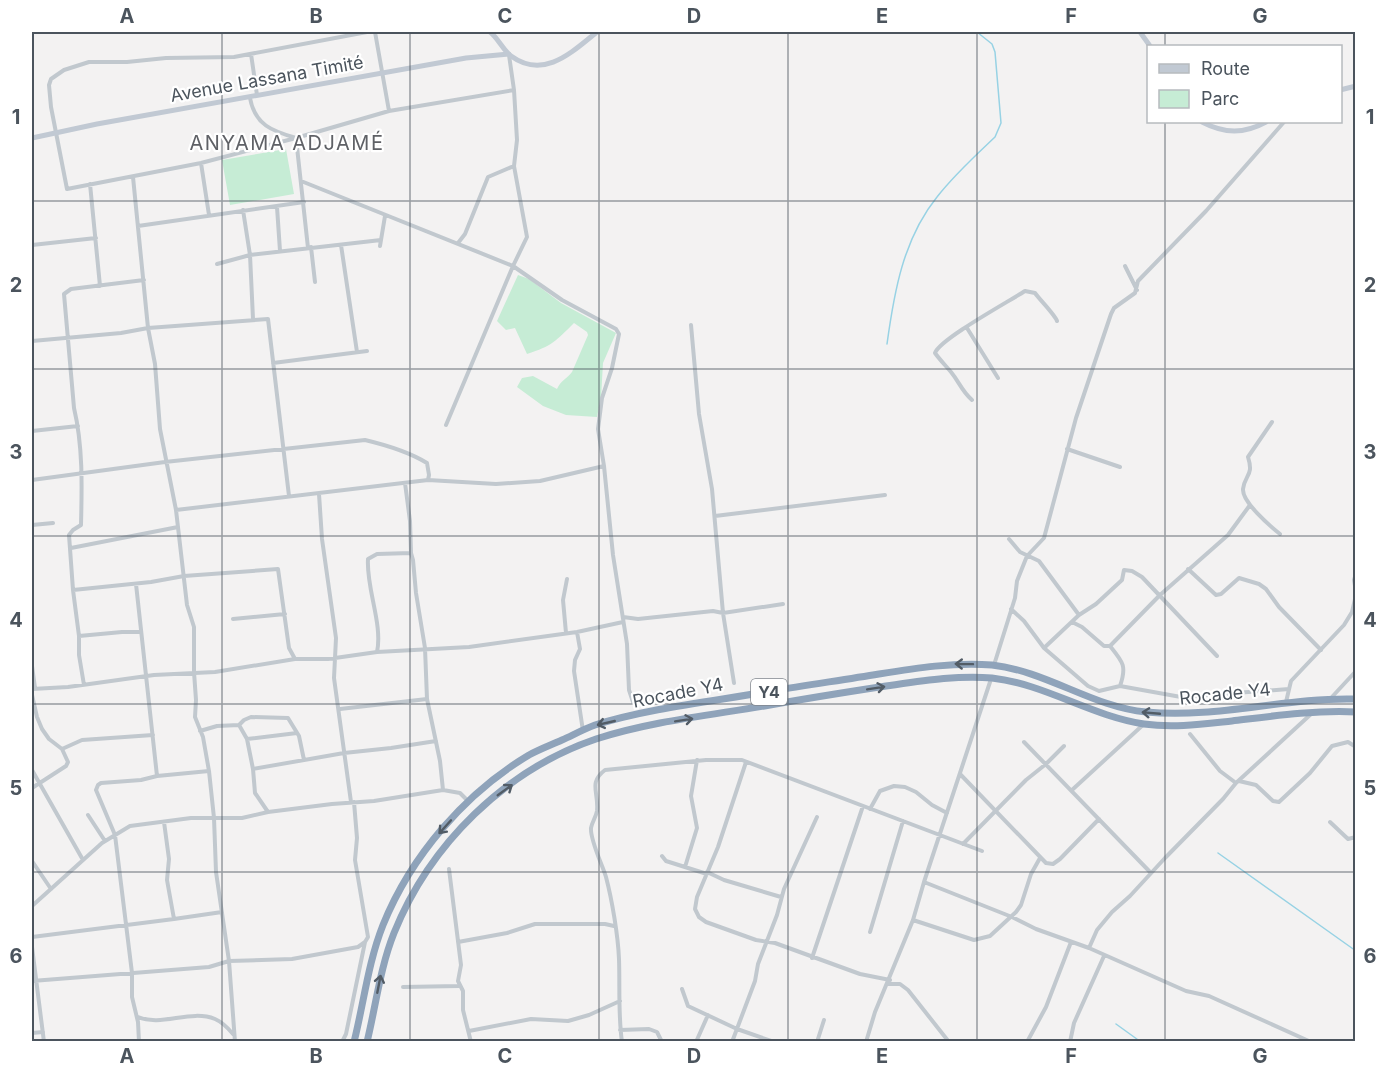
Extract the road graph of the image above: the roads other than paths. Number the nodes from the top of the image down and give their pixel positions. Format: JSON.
{"nodes":[{"id":1,"x":367,"y":32,"type":"edge"},
{"id":2,"x":375,"y":32,"type":"edge"},
{"id":3,"x":490,"y":32,"type":"edge"},
{"id":4,"x":597,"y":32,"type":"edge"},
{"id":5,"x":1140,"y":32,"type":"edge"},
{"id":6,"x":1149,"y":45,"type":"edge"},
{"id":7,"x":251,"y":54,"type":"junction"},
{"id":8,"x":509,"y":54,"type":"junction"},
{"id":9,"x":383,"y":75,"type":"junction"},
{"id":10,"x":514,"y":90,"type":"junction"},
{"id":11,"x":258,"y":97,"type":"junction"},
{"id":12,"x":250,"y":98,"type":"junction"},
{"id":13,"x":389,"y":111,"type":"junction"},
{"id":14,"x":1204,"y":123,"type":"edge"},
{"id":15,"x":1264,"y":123,"type":"edge"},
{"id":16,"x":1283,"y":123,"type":"edge"},
{"id":17,"x":57,"y":132,"type":"junction"},
{"id":18,"x":32,"y":138,"type":"edge"},
{"id":19,"x":296,"y":138,"type":"junction"},
{"id":20,"x":201,"y":163,"type":"junction"},
{"id":21,"x":514,"y":166,"type":"junction"},
{"id":22,"x":133,"y":177,"type":"junction"},
{"id":23,"x":301,"y":181,"type":"junction"},
{"id":24,"x":90,"y":184,"type":"junction"},
{"id":25,"x":304,"y":202,"type":"junction"},
{"id":26,"x":277,"y":206,"type":"junction"},
{"id":27,"x":243,"y":210,"type":"junction"},
{"id":28,"x":209,"y":215,"type":"junction"},
{"id":29,"x":385,"y":216,"type":"junction"},
{"id":30,"x":138,"y":226,"type":"junction"},
{"id":31,"x":96,"y":238,"type":"junction"},
{"id":32,"x":381,"y":240,"type":"junction"},
{"id":33,"x":458,"y":243,"type":"junction"},
{"id":34,"x":32,"y":245,"type":"edge"},
{"id":35,"x":341,"y":245,"type":"junction"},
{"id":36,"x":380,"y":246,"type":"dead end"},
{"id":37,"x":309,"y":247,"type":"junction"},
{"id":38,"x":280,"y":251,"type":"junction"},
{"id":39,"x":250,"y":255,"type":"junction"},
{"id":40,"x":217,"y":264,"type":"dead end"},
{"id":41,"x":513,"y":266,"type":"junction"},
{"id":42,"x":1125,"y":266,"type":"dead end"},
{"id":43,"x":144,"y":280,"type":"junction"},
{"id":44,"x":315,"y":282,"type":"dead end"},
{"id":45,"x":100,"y":286,"type":"junction"},
{"id":46,"x":1137,"y":290,"type":"junction"},
{"id":47,"x":253,"y":319,"type":"junction"},
{"id":48,"x":1057,"y":321,"type":"dead end"},
{"id":49,"x":691,"y":325,"type":"dead end"},
{"id":50,"x":148,"y":328,"type":"junction"},
{"id":51,"x":967,"y":328,"type":"junction"},
{"id":52,"x":69,"y":337,"type":"junction"},
{"id":53,"x":32,"y":341,"type":"edge"},
{"id":54,"x":367,"y":351,"type":"dead end"},
{"id":55,"x":357,"y":352,"type":"junction"},
{"id":56,"x":273,"y":363,"type":"junction"},
{"id":57,"x":999,"y":378,"type":"dead end"},
{"id":58,"x":972,"y":400,"type":"dead end"},
{"id":59,"x":1272,"y":422,"type":"dead end"},
{"id":60,"x":446,"y":424,"type":"dead end"},
{"id":61,"x":78,"y":426,"type":"junction"},
{"id":62,"x":32,"y":431,"type":"edge"},
{"id":63,"x":284,"y":448,"type":"junction"},
{"id":64,"x":1067,"y":449,"type":"junction"},
{"id":65,"x":165,"y":462,"type":"junction"},
{"id":66,"x":604,"y":466,"type":"junction"},
{"id":67,"x":1120,"y":467,"type":"dead end"},
{"id":68,"x":82,"y":472,"type":"junction"},
{"id":69,"x":32,"y":480,"type":"edge"},
{"id":70,"x":428,"y":480,"type":"junction"},
{"id":71,"x":405,"y":483,"type":"junction"},
{"id":72,"x":319,"y":494,"type":"junction"},
{"id":73,"x":885,"y":495,"type":"dead end"},
{"id":74,"x":289,"y":496,"type":"junction"},
{"id":75,"x":1250,"y":505,"type":"junction"},
{"id":76,"x":176,"y":510,"type":"junction"},
{"id":77,"x":715,"y":516,"type":"junction"},
{"id":78,"x":53,"y":524,"type":"dead end"},
{"id":79,"x":32,"y":525,"type":"edge"},
{"id":80,"x":178,"y":527,"type":"junction"},
{"id":81,"x":1280,"y":534,"type":"dead end"},
{"id":82,"x":1009,"y":539,"type":"dead end"},
{"id":83,"x":71,"y":548,"type":"junction"},
{"id":84,"x":411,"y":553,"type":"junction"},
{"id":85,"x":1027,"y":556,"type":"junction"},
{"id":86,"x":1188,"y":569,"type":"junction"},
{"id":87,"x":1356,"y":574,"type":"edge"},
{"id":88,"x":184,"y":576,"type":"junction"},
{"id":89,"x":567,"y":579,"type":"dead end"},
{"id":90,"x":136,"y":584,"type":"junction"},
{"id":91,"x":73,"y":590,"type":"junction"},
{"id":92,"x":1356,"y":594,"type":"edge"},
{"id":93,"x":1160,"y":595,"type":"junction"},
{"id":94,"x":783,"y":604,"type":"dead end"},
{"id":95,"x":1011,"y":609,"type":"junction"},
{"id":96,"x":723,"y":613,"type":"junction"},
{"id":97,"x":285,"y":614,"type":"junction"},
{"id":98,"x":1079,"y":615,"type":"junction"},
{"id":99,"x":232,"y":620,"type":"dead end"},
{"id":100,"x":623,"y":620,"type":"junction"},
{"id":101,"x":1072,"y":622,"type":"junction"},
{"id":102,"x":141,"y":632,"type":"junction"},
{"id":103,"x":577,"y":632,"type":"junction"},
{"id":104,"x":566,"y":633,"type":"junction"},
{"id":105,"x":79,"y":636,"type":"junction"},
{"id":106,"x":1110,"y":646,"type":"junction"},
{"id":107,"x":425,"y":648,"type":"junction"},
{"id":108,"x":1044,"y":648,"type":"junction"},
{"id":109,"x":1321,"y":650,"type":"junction"},
{"id":110,"x":377,"y":652,"type":"junction"},
{"id":111,"x":1217,"y":656,"type":"dead end"},
{"id":112,"x":335,"y":658,"type":"junction"},
{"id":113,"x":295,"y":659,"type":"junction"},
{"id":114,"x":32,"y":666,"type":"edge"},
{"id":115,"x":994,"y":666,"type":"junction"},
{"id":116,"x":1356,"y":671,"type":"edge"},
{"id":117,"x":194,"y":672,"type":"junction"},
{"id":118,"x":146,"y":676,"type":"junction"},
{"id":119,"x":992,"y":678,"type":"junction"},
{"id":120,"x":734,"y":683,"type":"dead end"},
{"id":121,"x":84,"y":685,"type":"junction"},
{"id":122,"x":1120,"y":686,"type":"junction"},
{"id":123,"x":33,"y":688,"type":"edge"},
{"id":124,"x":1288,"y":689,"type":"junction"},
{"id":125,"x":32,"y":695,"type":"edge"},
{"id":126,"x":1331,"y":698,"type":"junction"},
{"id":127,"x":427,"y":699,"type":"junction"},
{"id":128,"x":1356,"y":699,"type":"edge"},
{"id":129,"x":633,"y":702,"type":"dead end"},
{"id":130,"x":1286,"y":702,"type":"junction"},
{"id":131,"x":340,"y":709,"type":"junction"},
{"id":132,"x":1314,"y":712,"type":"junction"},
{"id":133,"x":1356,"y":712,"type":"edge"},
{"id":134,"x":239,"y":724,"type":"junction"},
{"id":135,"x":1144,"y":724,"type":"junction"},
{"id":136,"x":200,"y":731,"type":"junction"},
{"id":137,"x":583,"y":731,"type":"junction"},
{"id":138,"x":297,"y":733,"type":"junction"},
{"id":139,"x":1190,"y":734,"type":"dead end"},
{"id":140,"x":153,"y":735,"type":"junction"},
{"id":141,"x":247,"y":739,"type":"junction"},
{"id":142,"x":436,"y":740,"type":"junction"},
{"id":143,"x":1024,"y":742,"type":"dead end"},
{"id":144,"x":1064,"y":746,"type":"dead end"},
{"id":145,"x":1356,"y":747,"type":"edge"},
{"id":146,"x":62,"y":749,"type":"junction"},
{"id":147,"x":344,"y":753,"type":"junction"},
{"id":148,"x":304,"y":759,"type":"junction"},
{"id":149,"x":697,"y":760,"type":"junction"},
{"id":150,"x":746,"y":762,"type":"junction"},
{"id":151,"x":1046,"y":764,"type":"junction"},
{"id":152,"x":253,"y":769,"type":"junction"},
{"id":153,"x":32,"y":770,"type":"edge"},
{"id":154,"x":209,"y":771,"type":"junction"},
{"id":155,"x":960,"y":774,"type":"junction"},
{"id":156,"x":157,"y":776,"type":"junction"},
{"id":157,"x":1238,"y":782,"type":"junction"},
{"id":158,"x":39,"y":783,"type":"junction"},
{"id":159,"x":32,"y":788,"type":"edge"},
{"id":160,"x":443,"y":789,"type":"junction"},
{"id":161,"x":1072,"y":790,"type":"junction"},
{"id":162,"x":468,"y":801,"type":"junction"},
{"id":163,"x":352,"y":802,"type":"junction"},
{"id":164,"x":863,"y":806,"type":"junction"},
{"id":165,"x":870,"y":809,"type":"junction"},
{"id":166,"x":268,"y":812,"type":"junction"},
{"id":167,"x":996,"y":812,"type":"junction"},
{"id":168,"x":947,"y":813,"type":"junction"},
{"id":169,"x":88,"y":815,"type":"dead end"},
{"id":170,"x":817,"y":817,"type":"dead end"},
{"id":171,"x":214,"y":818,"type":"junction"},
{"id":172,"x":1099,"y":819,"type":"junction"},
{"id":173,"x":903,"y":821,"type":"junction"},
{"id":174,"x":164,"y":822,"type":"junction"},
{"id":175,"x":1329,"y":822,"type":"dead end"},
{"id":176,"x":116,"y":835,"type":"junction"},
{"id":177,"x":939,"y":835,"type":"junction"},
{"id":178,"x":1356,"y":837,"type":"edge"},
{"id":179,"x":105,"y":841,"type":"junction"},
{"id":180,"x":963,"y":844,"type":"junction"},
{"id":181,"x":982,"y":851,"type":"dead end"},
{"id":182,"x":662,"y":856,"type":"dead end"},
{"id":183,"x":1040,"y":858,"type":"junction"},
{"id":184,"x":83,"y":860,"type":"junction"},
{"id":185,"x":32,"y":861,"type":"edge"},
{"id":186,"x":685,"y":867,"type":"junction"},
{"id":187,"x":449,"y":868,"type":"dead end"},
{"id":188,"x":707,"y":873,"type":"junction"},
{"id":189,"x":1151,"y":873,"type":"junction"},
{"id":190,"x":924,"y":882,"type":"junction"},
{"id":191,"x":51,"y":889,"type":"junction"},
{"id":192,"x":781,"y":897,"type":"junction"},
{"id":193,"x":32,"y":906,"type":"edge"},
{"id":194,"x":222,"y":912,"type":"junction"},
{"id":195,"x":1012,"y":917,"type":"junction"},
{"id":196,"x":174,"y":919,"type":"junction"},
{"id":197,"x":913,"y":920,"type":"junction"},
{"id":198,"x":126,"y":926,"type":"junction"},
{"id":199,"x":614,"y":927,"type":"junction"},
{"id":200,"x":870,"y":932,"type":"dead end"},
{"id":201,"x":32,"y":937,"type":"edge"},
{"id":202,"x":365,"y":942,"type":"junction"},
{"id":203,"x":458,"y":942,"type":"junction"},
{"id":204,"x":767,"y":942,"type":"junction"},
{"id":205,"x":1071,"y":942,"type":"junction"},
{"id":206,"x":32,"y":947,"type":"edge"},
{"id":207,"x":1089,"y":948,"type":"junction"},
{"id":208,"x":1104,"y":956,"type":"junction"},
{"id":209,"x":812,"y":958,"type":"junction"},
{"id":210,"x":229,"y":961,"type":"junction"},
{"id":211,"x":132,"y":973,"type":"junction"},
{"id":212,"x":34,"y":981,"type":"edge"},
{"id":213,"x":889,"y":982,"type":"junction"},
{"id":214,"x":403,"y":987,"type":"dead end"},
{"id":215,"x":459,"y":987,"type":"junction"},
{"id":216,"x":682,"y":989,"type":"dead end"},
{"id":217,"x":620,"y":1001,"type":"junction"},
{"id":218,"x":708,"y":1015,"type":"junction"},
{"id":219,"x":138,"y":1017,"type":"junction"},
{"id":220,"x":824,"y":1020,"type":"dead end"},
{"id":221,"x":737,"y":1029,"type":"junction"},
{"id":222,"x":620,"y":1030,"type":"junction"},
{"id":223,"x":469,"y":1031,"type":"junction"},
{"id":224,"x":43,"y":1032,"type":"junction"},
{"id":225,"x":32,"y":1033,"type":"edge"},
{"id":226,"x":234,"y":1034,"type":"junction"},
{"id":227,"x":44,"y":1041,"type":"edge"},
{"id":228,"x":139,"y":1041,"type":"edge"},
{"id":229,"x":235,"y":1041,"type":"edge"},
{"id":230,"x":342,"y":1041,"type":"edge"},
{"id":231,"x":354,"y":1041,"type":"edge"},
{"id":232,"x":367,"y":1041,"type":"edge"},
{"id":233,"x":471,"y":1041,"type":"edge"},
{"id":234,"x":622,"y":1041,"type":"edge"},
{"id":235,"x":662,"y":1041,"type":"edge"},
{"id":236,"x":696,"y":1041,"type":"edge"},
{"id":237,"x":732,"y":1041,"type":"edge"},
{"id":238,"x":774,"y":1041,"type":"edge"},
{"id":239,"x":817,"y":1041,"type":"edge"},
{"id":240,"x":866,"y":1041,"type":"edge"},
{"id":241,"x":949,"y":1041,"type":"edge"},
{"id":242,"x":1027,"y":1041,"type":"edge"},
{"id":243,"x":1070,"y":1041,"type":"edge"},
{"id":244,"x":1311,"y":1041,"type":"edge"}],
"edges":[{"from":1,"to":7,"type":"street"},
{"from":2,"to":9,"type":"street"},
{"from":3,"to":8,"type":"street"},
{"from":4,"to":8,"type":"street"},
{"from":5,"to":6,"type":"street"},
{"from":7,"to":11,"type":"street"},
{"from":7,"to":17,"type":"street"},
{"from":8,"to":9,"type":"street","name":"Avenue Lassana Timité"},
{"from":8,"to":10,"type":"street"},
{"from":9,"to":11,"type":"street","name":"Avenue Lassana Timité"},
{"from":9,"to":13,"type":"street"},
{"from":10,"to":13,"type":"street"},
{"from":10,"to":21,"type":"street"},
{"from":11,"to":12,"type":"street","name":"Avenue Lassana Timité"},
{"from":12,"to":17,"type":"street","name":"Avenue Lassana Timité"},
{"from":12,"to":19,"type":"street"},
{"from":13,"to":19,"type":"street"},
{"from":14,"to":15,"type":"street"},
{"from":16,"to":46,"type":"street"},
{"from":17,"to":18,"type":"street","name":"Avenue Lassana Timité"},
{"from":17,"to":24,"type":"street"},
{"from":19,"to":20,"type":"street"},
{"from":19,"to":23,"type":"street"},
{"from":20,"to":22,"type":"street"},
{"from":20,"to":28,"type":"street"},
{"from":21,"to":33,"type":"street"},
{"from":21,"to":41,"type":"street"},
{"from":22,"to":24,"type":"street"},
{"from":22,"to":30,"type":"street"},
{"from":23,"to":25,"type":"street"},
{"from":23,"to":29,"type":"street"},
{"from":24,"to":31,"type":"street"},
{"from":25,"to":26,"type":"street"},
{"from":25,"to":37,"type":"street"},
{"from":26,"to":27,"type":"street"},
{"from":26,"to":38,"type":"street"},
{"from":27,"to":28,"type":"street"},
{"from":27,"to":39,"type":"street"},
{"from":28,"to":30,"type":"street"},
{"from":29,"to":32,"type":"street"},
{"from":29,"to":33,"type":"street"},
{"from":30,"to":43,"type":"street"},
{"from":31,"to":34,"type":"street"},
{"from":31,"to":45,"type":"street"},
{"from":32,"to":35,"type":"street"},
{"from":32,"to":36,"type":"street"},
{"from":33,"to":41,"type":"street"},
{"from":35,"to":37,"type":"street"},
{"from":35,"to":55,"type":"street"},
{"from":37,"to":38,"type":"street"},
{"from":37,"to":44,"type":"street"},
{"from":38,"to":39,"type":"street"},
{"from":39,"to":40,"type":"street"},
{"from":39,"to":47,"type":"street"},
{"from":41,"to":60,"type":"street"},
{"from":41,"to":66,"type":"street"},
{"from":42,"to":46,"type":"street"},
{"from":43,"to":45,"type":"street"},
{"from":43,"to":50,"type":"street"},
{"from":45,"to":52,"type":"street"},
{"from":46,"to":64,"type":"street"},
{"from":47,"to":50,"type":"street"},
{"from":47,"to":56,"type":"street"},
{"from":48,"to":51,"type":"street"},
{"from":49,"to":77,"type":"street"},
{"from":50,"to":52,"type":"street"},
{"from":50,"to":65,"type":"street"},
{"from":51,"to":57,"type":"street"},
{"from":51,"to":58,"type":"street"},
{"from":52,"to":53,"type":"street"},
{"from":52,"to":61,"type":"street"},
{"from":54,"to":55,"type":"street"},
{"from":55,"to":56,"type":"street"},
{"from":56,"to":63,"type":"street"},
{"from":59,"to":75,"type":"street"},
{"from":61,"to":62,"type":"street"},
{"from":61,"to":68,"type":"street"},
{"from":63,"to":65,"type":"street"},
{"from":63,"to":70,"type":"street"},
{"from":63,"to":74,"type":"street"},
{"from":64,"to":67,"type":"street"},
{"from":64,"to":85,"type":"street"},
{"from":65,"to":68,"type":"street"},
{"from":65,"to":76,"type":"street"},
{"from":66,"to":70,"type":"street"},
{"from":66,"to":100,"type":"street"},
{"from":68,"to":69,"type":"street"},
{"from":68,"to":83,"type":"street"},
{"from":70,"to":71,"type":"street"},
{"from":71,"to":72,"type":"street"},
{"from":71,"to":84,"type":"street"},
{"from":72,"to":74,"type":"street"},
{"from":72,"to":112,"type":"street"},
{"from":73,"to":77,"type":"street"},
{"from":74,"to":76,"type":"street"},
{"from":75,"to":81,"type":"street"},
{"from":75,"to":86,"type":"street"},
{"from":76,"to":80,"type":"street"},
{"from":77,"to":96,"type":"street"},
{"from":78,"to":79,"type":"street"},
{"from":80,"to":83,"type":"street"},
{"from":80,"to":88,"type":"street"},
{"from":82,"to":85,"type":"street"},
{"from":83,"to":91,"type":"street"},
{"from":84,"to":107,"type":"street"},
{"from":84,"to":110,"type":"street"},
{"from":85,"to":95,"type":"street"},
{"from":85,"to":98,"type":"street"},
{"from":86,"to":93,"type":"street"},
{"from":86,"to":109,"type":"street"},
{"from":87,"to":92,"type":"street"},
{"from":88,"to":90,"type":"street"},
{"from":88,"to":97,"type":"street"},
{"from":88,"to":117,"type":"street"},
{"from":89,"to":104,"type":"street"},
{"from":90,"to":91,"type":"street"},
{"from":90,"to":102,"type":"street"},
{"from":91,"to":105,"type":"street"},
{"from":92,"to":109,"type":"street"},
{"from":93,"to":98,"type":"street"},
{"from":93,"to":106,"type":"street"},
{"from":93,"to":111,"type":"street"},
{"from":94,"to":96,"type":"street"},
{"from":95,"to":108,"type":"street"},
{"from":95,"to":115,"type":"street"},
{"from":96,"to":100,"type":"street"},
{"from":96,"to":120,"type":"street"},
{"from":97,"to":99,"type":"street"},
{"from":97,"to":113,"type":"street"},
{"from":98,"to":101,"type":"street"},
{"from":100,"to":103,"type":"street"},
{"from":100,"to":129,"type":"street"},
{"from":101,"to":106,"type":"street"},
{"from":101,"to":108,"type":"street"},
{"from":102,"to":105,"type":"street"},
{"from":102,"to":118,"type":"street"},
{"from":103,"to":104,"type":"street"},
{"from":103,"to":137,"type":"street"},
{"from":104,"to":107,"type":"street"},
{"from":105,"to":121,"type":"street"},
{"from":106,"to":122,"type":"street"},
{"from":107,"to":110,"type":"street"},
{"from":107,"to":127,"type":"street"},
{"from":108,"to":122,"type":"street"},
{"from":109,"to":124,"type":"street"},
{"from":110,"to":112,"type":"street"},
{"from":112,"to":113,"type":"street"},
{"from":112,"to":131,"type":"street"},
{"from":113,"to":117,"type":"street"},
{"from":114,"to":123,"type":"street"},
{"from":130,"to":115,"type":"highway","name":"Rocade Y4","number":"Y4","one_way":true},
{"from":115,"to":137,"type":"highway","name":"Rocade Y4","number":"Y4","one_way":true},
{"from":116,"to":126,"type":"street"},
{"from":117,"to":118,"type":"street"},
{"from":117,"to":136,"type":"street"},
{"from":118,"to":121,"type":"street"},
{"from":118,"to":140,"type":"street"},
{"from":119,"to":135,"type":"highway","name":"Rocade Y4","number":"Y4"},
{"from":119,"to":155,"type":"street"},
{"from":232,"to":119,"type":"highway","name":"Rocade Y4","number":"Y4","one_way":true},
{"from":121,"to":123,"type":"street"},
{"from":122,"to":124,"type":"street"},
{"from":124,"to":130,"type":"street"},
{"from":125,"to":146,"type":"street"},
{"from":126,"to":128,"type":"highway","name":"Rocade Y4","number":"Y4"},
{"from":126,"to":130,"type":"highway","name":"Rocade Y4","number":"Y4"},
{"from":127,"to":131,"type":"street"},
{"from":127,"to":142,"type":"street"},
{"from":131,"to":147,"type":"street"},
{"from":132,"to":133,"type":"highway","name":"Rocade Y4","number":"Y4"},
{"from":132,"to":135,"type":"highway","name":"Rocade Y4","number":"Y4"},
{"from":132,"to":157,"type":"street"},
{"from":134,"to":136,"type":"street"},
{"from":134,"to":138,"type":"street"},
{"from":134,"to":141,"type":"street"},
{"from":135,"to":161,"type":"street"},
{"from":136,"to":154,"type":"street"},
{"from":137,"to":162,"type":"highway","name":"Rocade Y4","number":"Y4"},
{"from":138,"to":141,"type":"street"},
{"from":138,"to":148,"type":"street"},
{"from":139,"to":157,"type":"street"},
{"from":140,"to":146,"type":"street"},
{"from":140,"to":156,"type":"street"},
{"from":141,"to":152,"type":"street"},
{"from":142,"to":147,"type":"street"},
{"from":142,"to":160,"type":"street"},
{"from":143,"to":151,"type":"street"},
{"from":144,"to":151,"type":"street"},
{"from":145,"to":157,"type":"street"},
{"from":146,"to":158,"type":"street"},
{"from":147,"to":148,"type":"street"},
{"from":147,"to":163,"type":"street"},
{"from":148,"to":152,"type":"street"},
{"from":149,"to":150,"type":"street"},
{"from":149,"to":186,"type":"street"},
{"from":149,"to":199,"type":"street"},
{"from":150,"to":164,"type":"street"},
{"from":150,"to":188,"type":"street"},
{"from":151,"to":161,"type":"street"},
{"from":151,"to":167,"type":"street"},
{"from":152,"to":166,"type":"street"},
{"from":153,"to":158,"type":"street"},
{"from":154,"to":156,"type":"street"},
{"from":154,"to":171,"type":"street"},
{"from":155,"to":167,"type":"street"},
{"from":155,"to":168,"type":"street"},
{"from":156,"to":176,"type":"street"},
{"from":157,"to":189,"type":"street"},
{"from":158,"to":159,"type":"street"},
{"from":158,"to":184,"type":"street"},
{"from":160,"to":162,"type":"street"},
{"from":160,"to":163,"type":"street"},
{"from":161,"to":172,"type":"street"},
{"from":162,"to":231,"type":"highway","name":"Rocade Y4","number":"Y4","one_way":true},
{"from":163,"to":166,"type":"street"},
{"from":163,"to":202,"type":"street"},
{"from":164,"to":165,"type":"street"},
{"from":164,"to":209,"type":"street"},
{"from":165,"to":168,"type":"street"},
{"from":165,"to":173,"type":"street"},
{"from":166,"to":171,"type":"street"},
{"from":167,"to":180,"type":"street"},
{"from":167,"to":183,"type":"street"},
{"from":168,"to":177,"type":"street"},
{"from":169,"to":179,"type":"street"},
{"from":170,"to":192,"type":"street"},
{"from":171,"to":174,"type":"street"},
{"from":171,"to":194,"type":"street"},
{"from":172,"to":183,"type":"street"},
{"from":172,"to":189,"type":"street"},
{"from":173,"to":177,"type":"street"},
{"from":173,"to":200,"type":"street"},
{"from":174,"to":176,"type":"street"},
{"from":174,"to":196,"type":"street"},
{"from":175,"to":178,"type":"street"},
{"from":176,"to":179,"type":"street"},
{"from":176,"to":198,"type":"street"},
{"from":177,"to":180,"type":"street"},
{"from":177,"to":190,"type":"street"},
{"from":179,"to":184,"type":"street"},
{"from":180,"to":181,"type":"street"},
{"from":182,"to":186,"type":"street"},
{"from":183,"to":195,"type":"street"},
{"from":184,"to":191,"type":"street"},
{"from":185,"to":191,"type":"street"},
{"from":186,"to":188,"type":"street"},
{"from":187,"to":203,"type":"street"},
{"from":188,"to":192,"type":"street"},
{"from":188,"to":204,"type":"street"},
{"from":189,"to":207,"type":"street"},
{"from":190,"to":195,"type":"street"},
{"from":190,"to":197,"type":"street"},
{"from":191,"to":193,"type":"street"},
{"from":192,"to":204,"type":"street"},
{"from":194,"to":196,"type":"street"},
{"from":194,"to":210,"type":"street"},
{"from":195,"to":197,"type":"street"},
{"from":195,"to":205,"type":"street"},
{"from":196,"to":198,"type":"street"},
{"from":197,"to":213,"type":"street"},
{"from":198,"to":201,"type":"street"},
{"from":198,"to":211,"type":"street"},
{"from":199,"to":203,"type":"street"},
{"from":199,"to":217,"type":"street"},
{"from":202,"to":210,"type":"street"},
{"from":202,"to":230,"type":"street"},
{"from":203,"to":215,"type":"street"},
{"from":204,"to":209,"type":"street"},
{"from":204,"to":221,"type":"street"},
{"from":205,"to":207,"type":"street"},
{"from":205,"to":242,"type":"street"},
{"from":206,"to":212,"type":"street"},
{"from":207,"to":208,"type":"street"},
{"from":208,"to":243,"type":"street"},
{"from":208,"to":244,"type":"street"},
{"from":209,"to":213,"type":"street"},
{"from":210,"to":211,"type":"street"},
{"from":210,"to":226,"type":"street"},
{"from":211,"to":212,"type":"street"},
{"from":211,"to":219,"type":"street"},
{"from":212,"to":224,"type":"street"},
{"from":213,"to":240,"type":"street"},
{"from":213,"to":241,"type":"street"},
{"from":214,"to":215,"type":"street"},
{"from":215,"to":223,"type":"street"},
{"from":216,"to":218,"type":"street"},
{"from":217,"to":222,"type":"street"},
{"from":217,"to":223,"type":"street"},
{"from":218,"to":221,"type":"street"},
{"from":218,"to":236,"type":"street"},
{"from":219,"to":226,"type":"street"},
{"from":219,"to":228,"type":"street"},
{"from":220,"to":239,"type":"street"},
{"from":221,"to":237,"type":"street"},
{"from":221,"to":238,"type":"street"},
{"from":222,"to":234,"type":"street"},
{"from":222,"to":235,"type":"street"},
{"from":223,"to":233,"type":"street"},
{"from":224,"to":225,"type":"street"},
{"from":224,"to":227,"type":"street"},
{"from":226,"to":229,"type":"street"}]}
